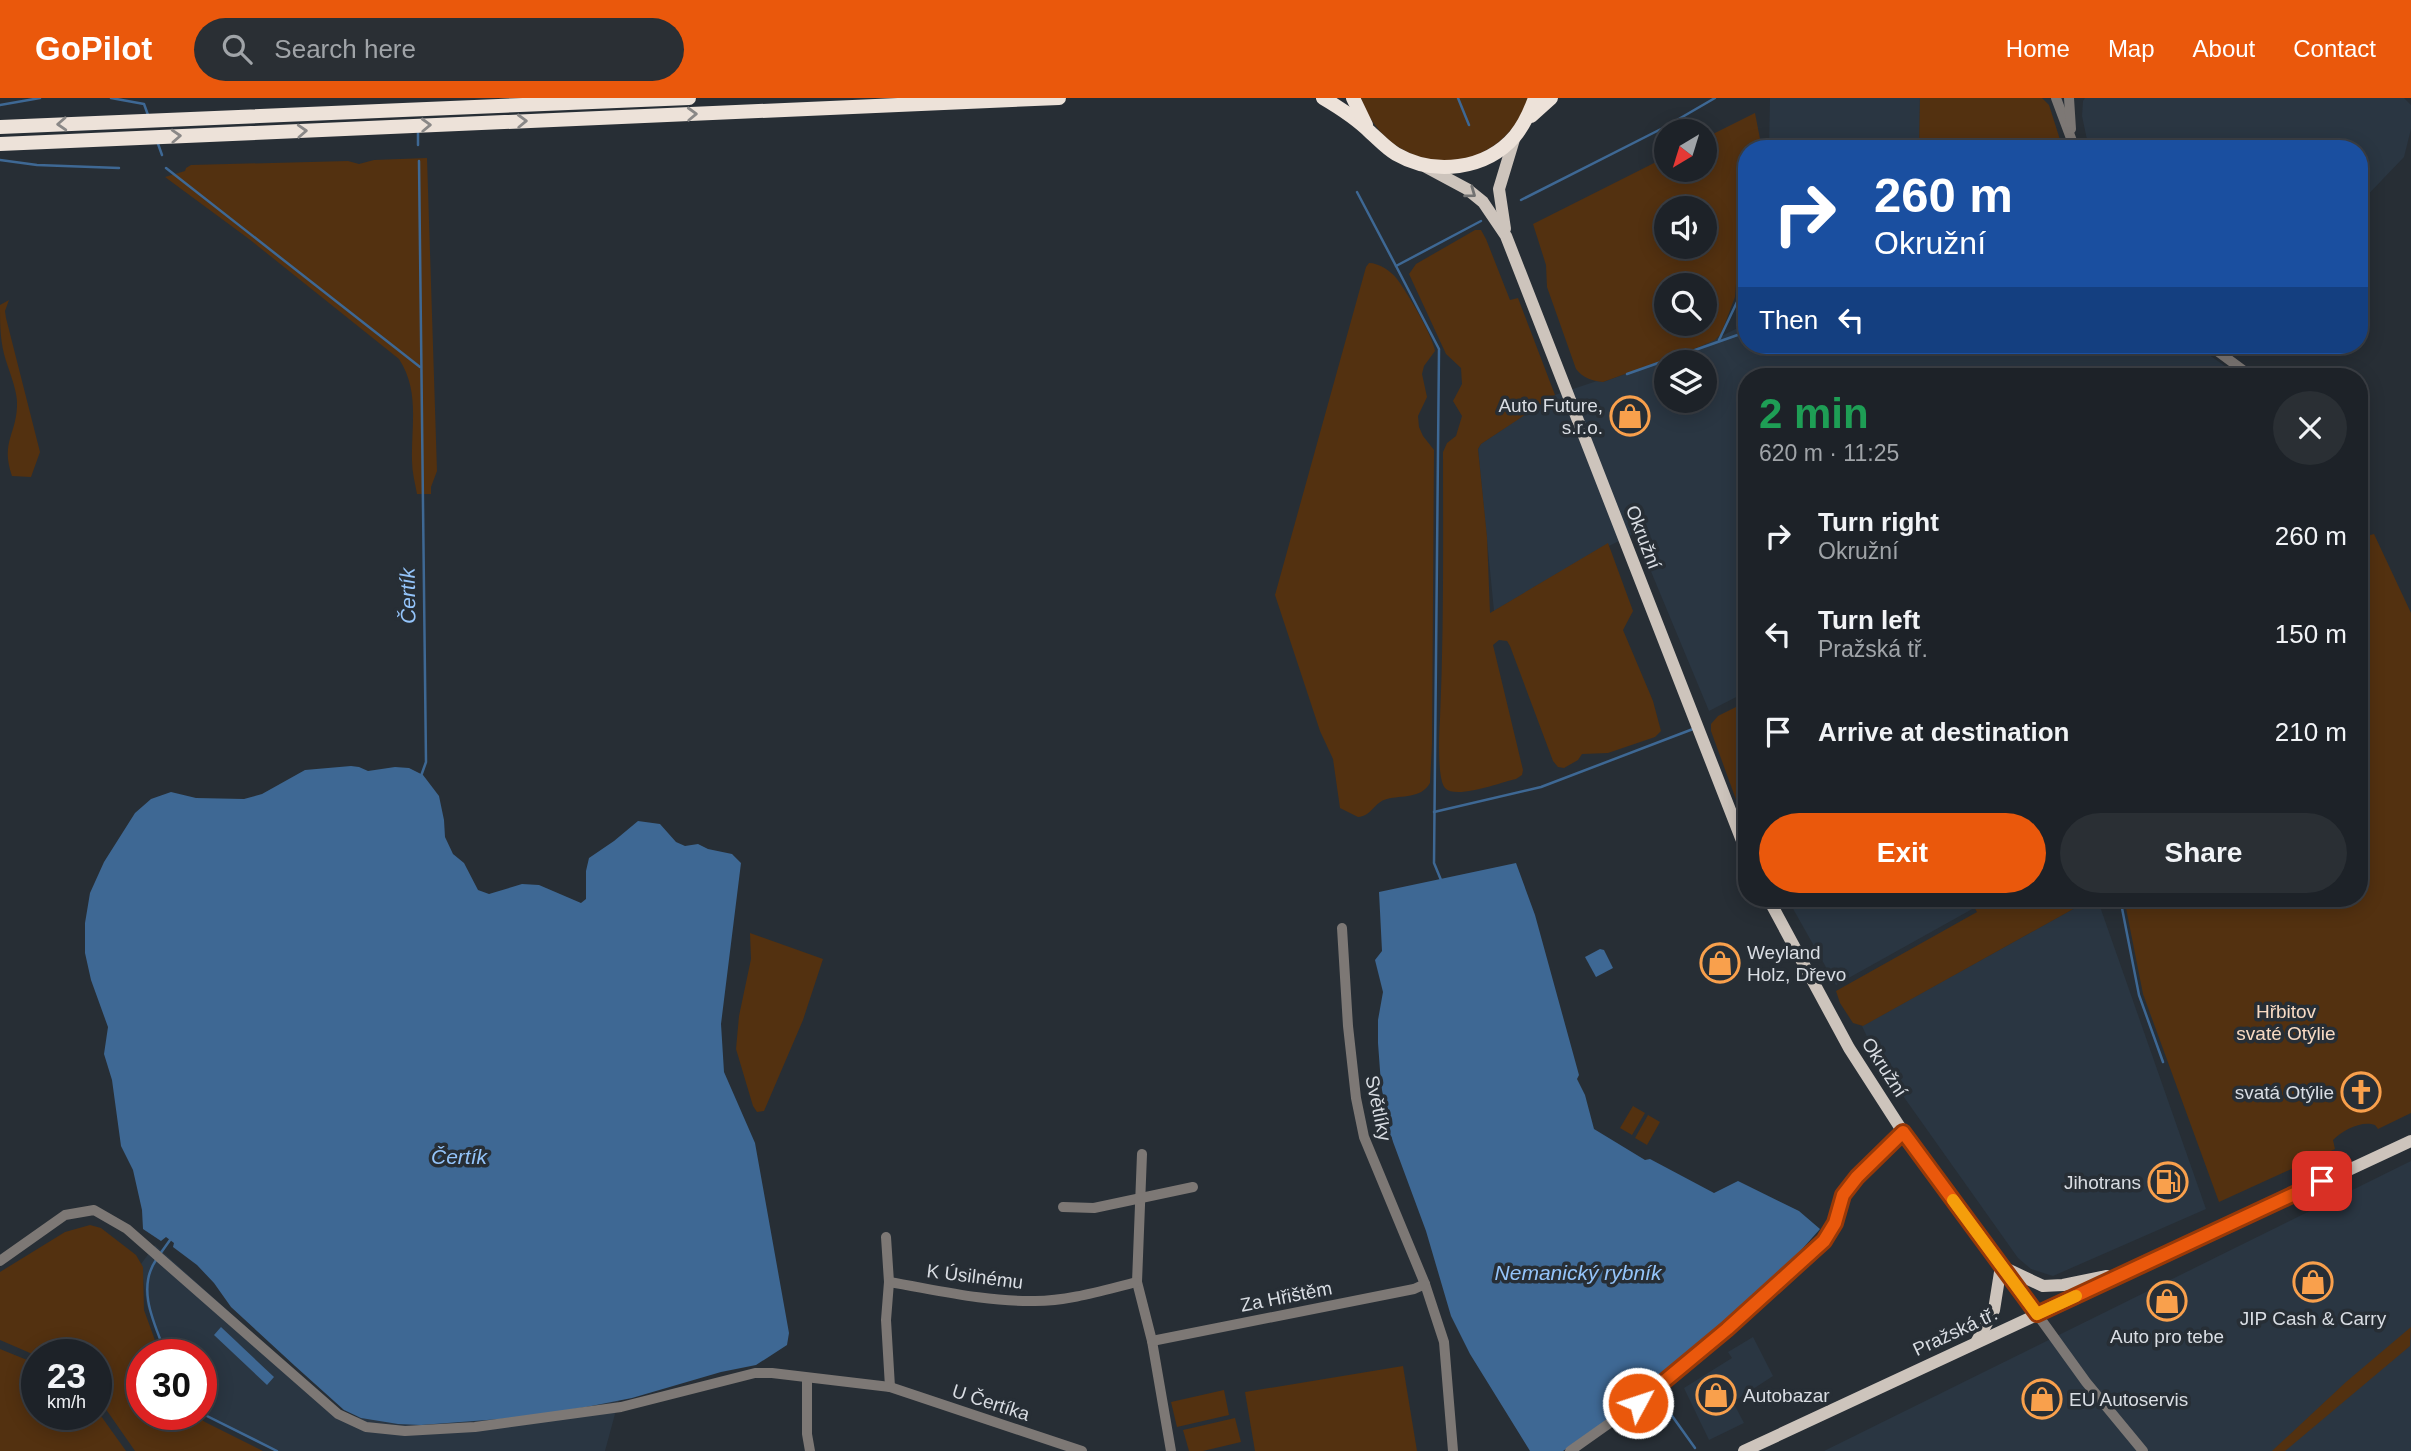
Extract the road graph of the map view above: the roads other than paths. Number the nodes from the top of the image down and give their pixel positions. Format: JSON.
{"nodes":[{"id":1,"x":689,"y":98,"type":"edge"},
{"id":2,"x":1059,"y":98,"type":"edge"},
{"id":3,"x":1323,"y":98,"type":"edge"},
{"id":4,"x":1353,"y":98,"type":"edge"},
{"id":5,"x":1535,"y":98,"type":"edge"},
{"id":6,"x":1551,"y":98,"type":"edge"},
{"id":7,"x":2056,"y":98,"type":"edge"},
{"id":8,"x":2069,"y":98,"type":"edge"},
{"id":9,"x":1527,"y":119,"type":"junction"},
{"id":10,"x":0,"y":127,"type":"edge"},
{"id":11,"x":1371,"y":132,"type":"junction"},
{"id":12,"x":1514,"y":136,"type":"junction"},
{"id":13,"x":2072,"y":140,"type":"edge"},
{"id":14,"x":2074,"y":140,"type":"edge"},
{"id":15,"x":0,"y":144,"type":"edge"},
{"id":16,"x":1423,"y":165,"type":"junction"},
{"id":17,"x":1506,"y":236,"type":"junction"},
{"id":18,"x":2221,"y":354,"type":"edge"},
{"id":19,"x":2240,"y":368,"type":"edge"},
{"id":20,"x":1738,"y":830,"type":"edge"},
{"id":21,"x":1773,"y":907,"type":"edge"},
{"id":22,"x":1342,"y":928,"type":"dead end"},
{"id":23,"x":1903,"y":1132,"type":"junction"},
{"id":24,"x":2411,"y":1141,"type":"edge"},
{"id":25,"x":1142,"y":1154,"type":"dead end"},
{"id":26,"x":1193,"y":1186,"type":"dead end"},
{"id":27,"x":1139,"y":1196,"type":"junction"},
{"id":28,"x":1063,"y":1207,"type":"dead end"},
{"id":29,"x":886,"y":1237,"type":"dead end"},
{"id":30,"x":0,"y":1261,"type":"edge"},
{"id":31,"x":2001,"y":1266,"type":"junction"},
{"id":32,"x":2125,"y":1272,"type":"junction"},
{"id":33,"x":889,"y":1282,"type":"junction"},
{"id":34,"x":1137,"y":1282,"type":"junction"},
{"id":35,"x":1425,"y":1284,"type":"junction"},
{"id":36,"x":2037,"y":1314,"type":"junction"},
{"id":37,"x":1153,"y":1341,"type":"junction"},
{"id":38,"x":1976,"y":1343,"type":"junction"},
{"id":39,"x":807,"y":1379,"type":"junction"},
{"id":40,"x":890,"y":1387,"type":"junction"},
{"id":41,"x":1077,"y":1450,"type":"edge"},
{"id":42,"x":810,"y":1451,"type":"edge"},
{"id":43,"x":1171,"y":1451,"type":"edge"},
{"id":44,"x":1453,"y":1451,"type":"edge"},
{"id":45,"x":1570,"y":1451,"type":"edge"},
{"id":46,"x":1744,"y":1451,"type":"edge"},
{"id":47,"x":2143,"y":1451,"type":"edge"}],
"edges":[{"from":1,"to":10,"type":"highway","one_way":true},
{"from":15,"to":2,"type":"highway","one_way":true},
{"from":3,"to":11,"type":"highway"},
{"from":4,"to":11,"type":"highway"},
{"from":5,"to":9,"type":"highway"},
{"from":6,"to":9,"type":"highway"},
{"from":7,"to":13,"type":"street"},
{"from":8,"to":14,"type":"street"},
{"from":9,"to":12,"type":"highway"},
{"from":11,"to":16,"type":"highway"},
{"from":12,"to":16,"type":"highway"},
{"from":12,"to":17,"type":"main road","name":"Okružní"},
{"from":16,"to":17,"type":"main road","name":"Okružní","one_way":true},
{"from":17,"to":20,"type":"main road","name":"Okružní"},
{"from":18,"to":19,"type":"street"},
{"from":21,"to":23,"type":"main road","name":"Okružní"},
{"from":22,"to":35,"type":"street","name":"Světlíky"},
{"from":23,"to":31,"type":"main road","name":"Okružní"},
{"from":23,"to":45,"type":"street"},
{"from":24,"to":32,"type":"main road","name":"Pražská tř."},
{"from":25,"to":27,"type":"street"},
{"from":26,"to":27,"type":"street"},
{"from":27,"to":28,"type":"street"},
{"from":27,"to":34,"type":"street"},
{"from":29,"to":33,"type":"street"},
{"from":30,"to":39,"type":"street","name":"U Čertíka"},
{"from":31,"to":32,"type":"main road"},
{"from":31,"to":36,"type":"main road","name":"Okružní"},
{"from":31,"to":38,"type":"main road"},
{"from":32,"to":36,"type":"main road","name":"Pražská tř."},
{"from":33,"to":34,"type":"street","name":"K Úsilnému"},
{"from":33,"to":40,"type":"street"},
{"from":34,"to":37,"type":"street"},
{"from":35,"to":37,"type":"street","name":"Za Hřištěm"},
{"from":35,"to":44,"type":"street"},
{"from":36,"to":38,"type":"main road","name":"Pražská tř."},
{"from":36,"to":47,"type":"street"},
{"from":37,"to":43,"type":"street"},
{"from":38,"to":46,"type":"main road","name":"Pražská tř."},
{"from":39,"to":40,"type":"street","name":"U Čertíka"},
{"from":39,"to":42,"type":"street"},
{"from":40,"to":41,"type":"street","name":"U Čertíka"}]}
